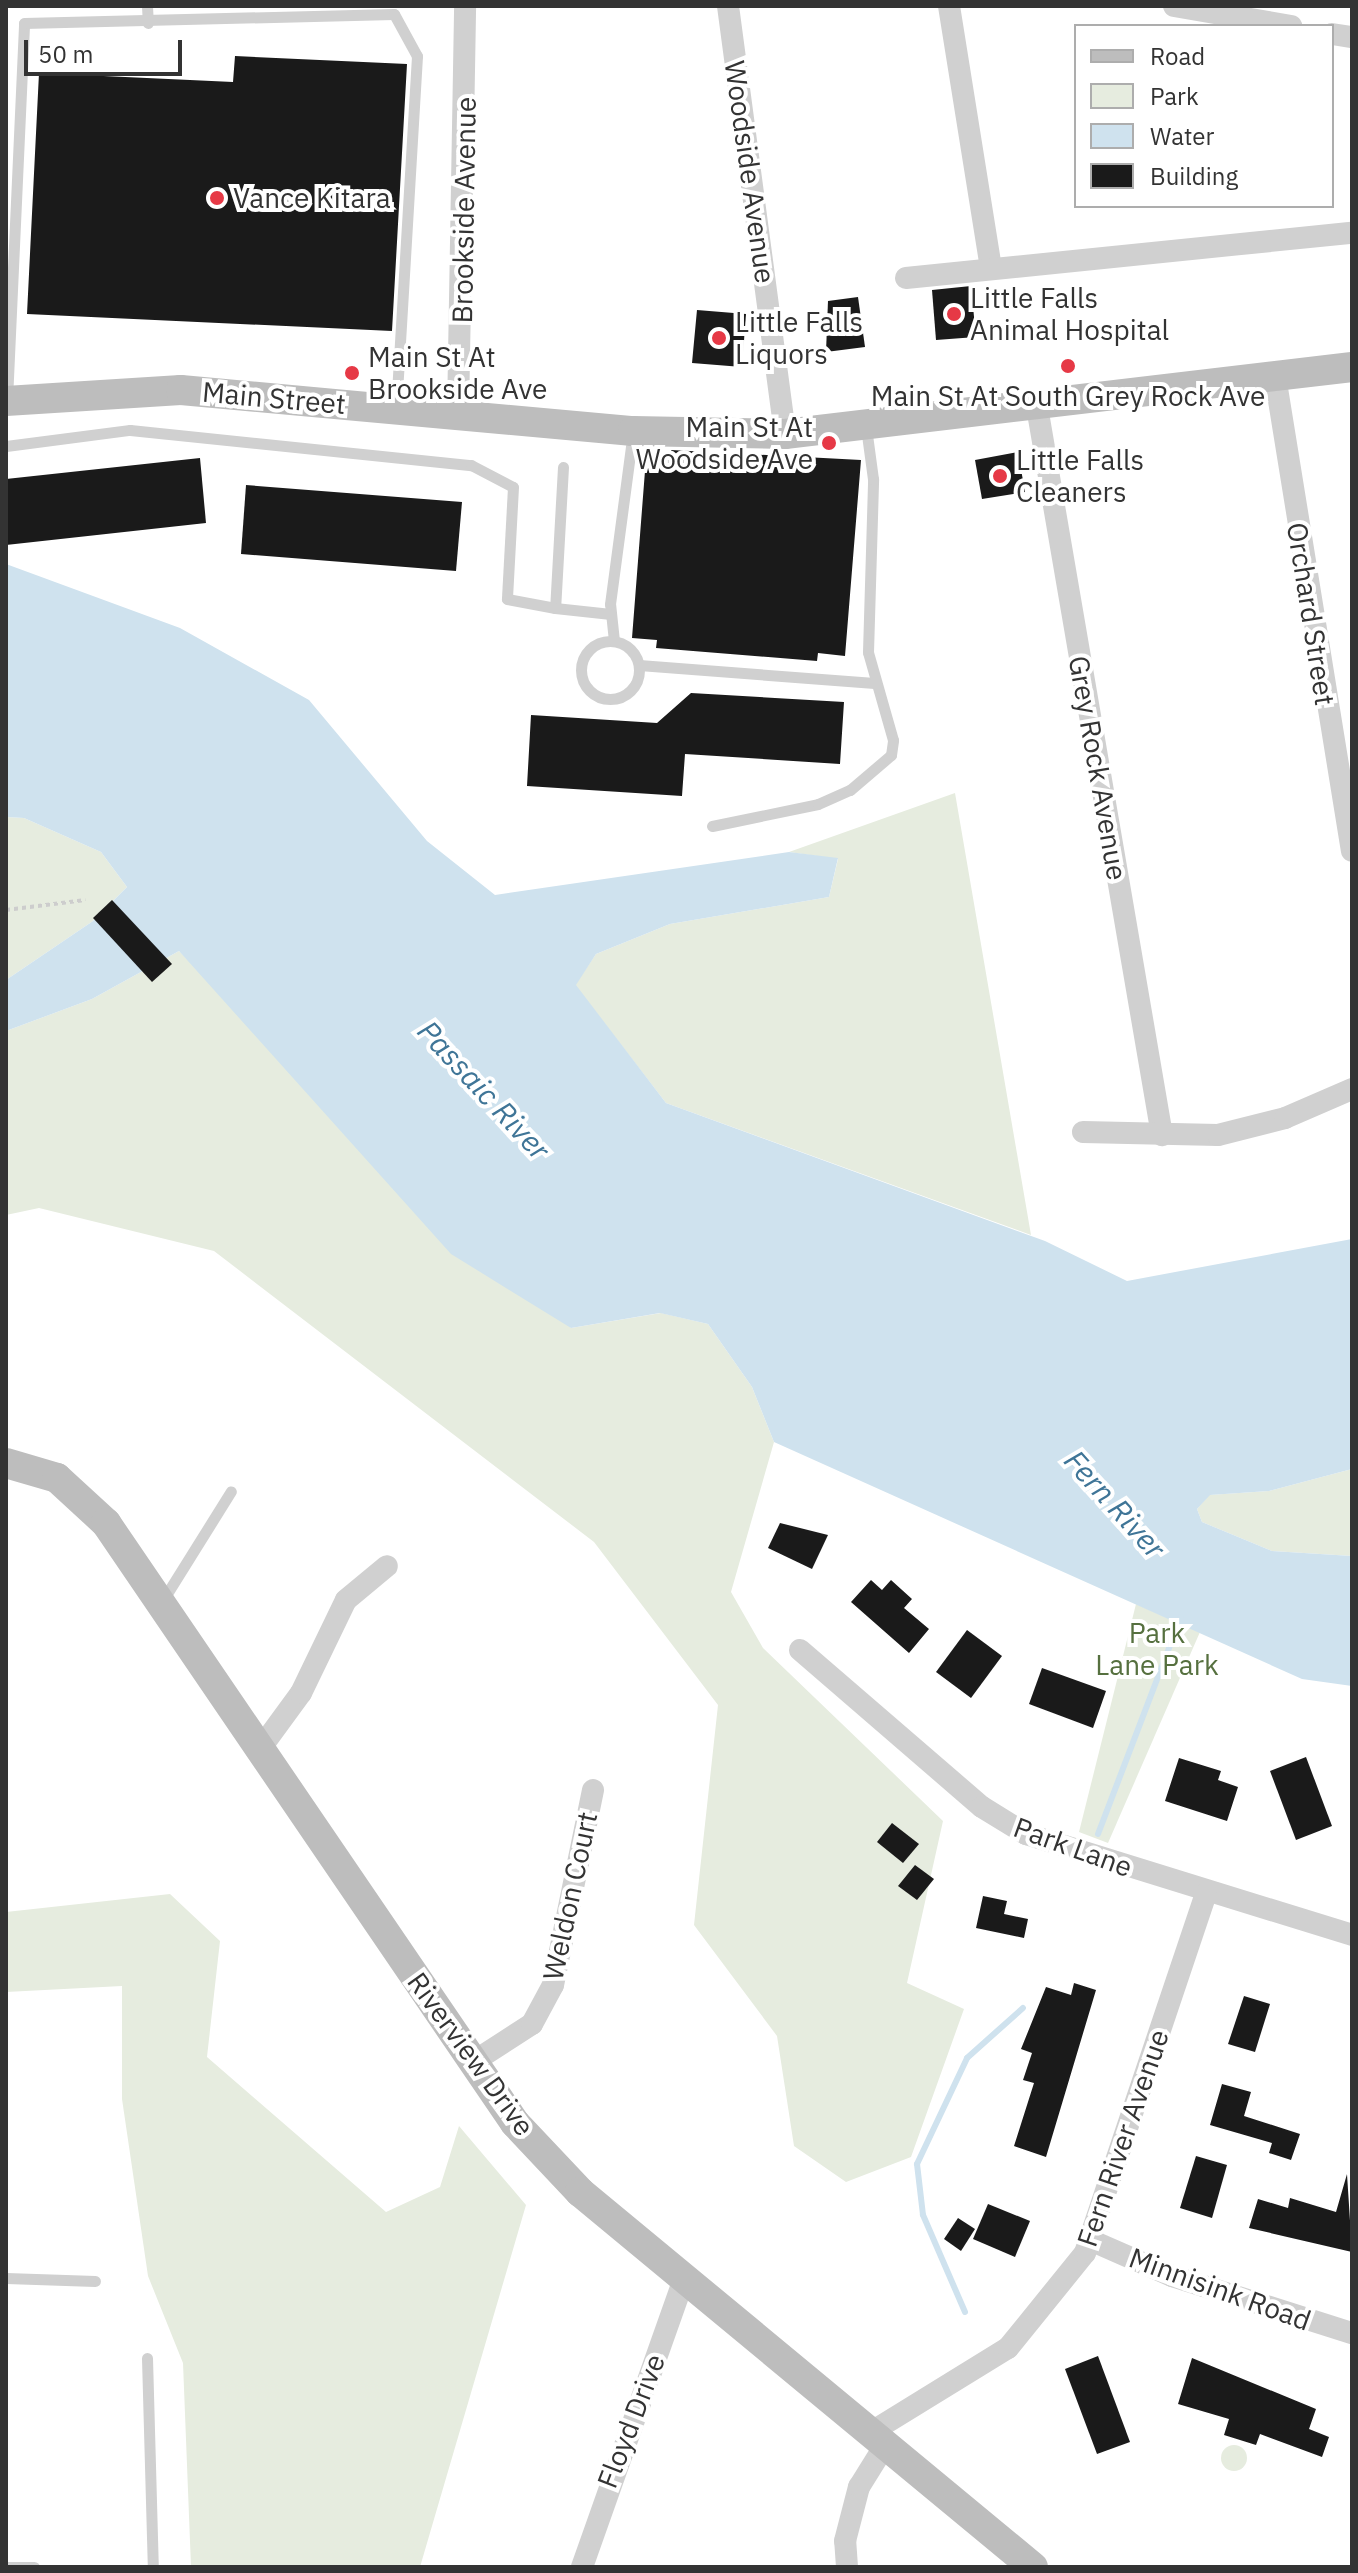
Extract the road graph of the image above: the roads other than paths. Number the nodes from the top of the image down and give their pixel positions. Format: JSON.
{"nodes":[{"id":1,"x":147,"y":6,"type":"edge"},
{"id":2,"x":465,"y":6,"type":"edge"},
{"id":3,"x":728,"y":6,"type":"edge"},
{"id":4,"x":949,"y":6,"type":"edge"},
{"id":5,"x":1174,"y":6,"type":"edge"},
{"id":6,"x":148,"y":23,"type":"junction"},
{"id":7,"x":1279,"y":24,"type":"edge"},
{"id":8,"x":1352,"y":233,"type":"edge"},
{"id":9,"x":991,"y":269,"type":"junction"},
{"id":10,"x":906,"y":278,"type":"dead end"},
{"id":11,"x":1352,"y":367,"type":"edge"},
{"id":12,"x":1275,"y":376,"type":"junction"},
{"id":13,"x":7,"y":401,"type":"edge"},
{"id":14,"x":1036,"y":401,"type":"junction"},
{"id":15,"x":396,"y":408,"type":"junction"},
{"id":16,"x":458,"y":414,"type":"junction"},
{"id":17,"x":866,"y":427,"type":"junction"},
{"id":18,"x":633,"y":431,"type":"junction"},
{"id":19,"x":785,"y":434,"type":"junction"},
{"id":20,"x":6,"y":446,"type":"edge"},
{"id":21,"x":563,"y":467,"type":"dead end"},
{"id":22,"x":555,"y":608,"type":"junction"},
{"id":23,"x":611,"y":614,"type":"junction"},
{"id":24,"x":614,"y":641,"type":"junction"},
{"id":25,"x":639,"y":665,"type":"junction"},
{"id":26,"x":874,"y":683,"type":"junction"},
{"id":27,"x":712,"y":826,"type":"dead end"},
{"id":28,"x":1352,"y":851,"type":"edge"},
{"id":29,"x":1352,"y":1089,"type":"edge"},
{"id":30,"x":1083,"y":1132,"type":"dead end"},
{"id":31,"x":1162,"y":1135,"type":"junction"},
{"id":32,"x":6,"y":1463,"type":"edge"},
{"id":33,"x":231,"y":1491,"type":"dead end"},
{"id":34,"x":387,"y":1566,"type":"dead end"},
{"id":35,"x":160,"y":1604,"type":"junction"},
{"id":36,"x":800,"y":1650,"type":"dead end"},
{"id":37,"x":260,"y":1749,"type":"junction"},
{"id":38,"x":593,"y":1790,"type":"dead end"},
{"id":39,"x":1206,"y":1894,"type":"junction"},
{"id":40,"x":1352,"y":1935,"type":"edge"},
{"id":41,"x":473,"y":2062,"type":"junction"},
{"id":42,"x":1090,"y":2240,"type":"junction"},
{"id":43,"x":685,"y":2276,"type":"junction"},
{"id":44,"x":6,"y":2278,"type":"edge"},
{"id":45,"x":95,"y":2281,"type":"dead end"},
{"id":46,"x":1352,"y":2333,"type":"edge"},
{"id":47,"x":147,"y":2358,"type":"dead end"},
{"id":48,"x":880,"y":2436,"type":"junction"},
{"id":49,"x":6,"y":2567,"type":"edge"},
{"id":50,"x":34,"y":2567,"type":"edge"},
{"id":51,"x":153,"y":2567,"type":"edge"},
{"id":52,"x":582,"y":2567,"type":"edge"},
{"id":53,"x":847,"y":2567,"type":"edge"},
{"id":54,"x":1033,"y":2567,"type":"edge"}],
"edges":[{"from":1,"to":6,"type":"lane"},
{"from":2,"to":16,"type":"street","name":"Brookside Avenue"},
{"from":3,"to":19,"type":"street","name":"Woodside Avenue"},
{"from":4,"to":9,"type":"street"},
{"from":5,"to":7,"type":"street"},
{"from":6,"to":13,"type":"lane"},
{"from":6,"to":15,"type":"lane"},
{"from":8,"to":9,"type":"street"},
{"from":9,"to":10,"type":"street"},
{"from":11,"to":12,"type":"main road","name":"Main Street"},
{"from":12,"to":14,"type":"main road","name":"Main Street"},
{"from":12,"to":28,"type":"street","name":"Orchard Street"},
{"from":13,"to":15,"type":"main road","name":"Main Street"},
{"from":14,"to":17,"type":"main road","name":"Main Street"},
{"from":14,"to":31,"type":"street","name":"Grey Rock Avenue"},
{"from":15,"to":16,"type":"main road","name":"Main Street"},
{"from":16,"to":18,"type":"main road","name":"Main Street"},
{"from":17,"to":19,"type":"main road","name":"Main Street"},
{"from":17,"to":26,"type":"lane"},
{"from":18,"to":19,"type":"main road","name":"Main Street"},
{"from":18,"to":23,"type":"lane"},
{"from":20,"to":22,"type":"lane"},
{"from":21,"to":22,"type":"lane"},
{"from":22,"to":23,"type":"lane"},
{"from":23,"to":24,"type":"lane"},
{"from":24,"to":25,"type":"lane"},
{"from":24,"to":25,"type":"lane"},
{"from":25,"to":26,"type":"lane"},
{"from":26,"to":27,"type":"lane"},
{"from":29,"to":31,"type":"street"},
{"from":30,"to":31,"type":"street"},
{"from":32,"to":35,"type":"main road","name":"Riverview Drive"},
{"from":33,"to":35,"type":"lane"},
{"from":34,"to":37,"type":"street"},
{"from":35,"to":37,"type":"main road","name":"Riverview Drive"},
{"from":36,"to":39,"type":"street","name":"Park Lane"},
{"from":37,"to":41,"type":"main road","name":"Riverview Drive"},
{"from":38,"to":41,"type":"street","name":"Weldon Court"},
{"from":39,"to":40,"type":"street","name":"Park Lane"},
{"from":39,"to":42,"type":"street","name":"Fern River Avenue"},
{"from":41,"to":43,"type":"main road","name":"Riverview Drive"},
{"from":42,"to":46,"type":"street","name":"Minnisink Road"},
{"from":42,"to":48,"type":"street","name":"Fern River Avenue"},
{"from":43,"to":48,"type":"main road","name":"Riverview Drive"},
{"from":43,"to":52,"type":"street","name":"Floyd Drive"},
{"from":44,"to":45,"type":"lane"},
{"from":47,"to":51,"type":"lane"},
{"from":48,"to":53,"type":"street"},
{"from":48,"to":54,"type":"main road","name":"Riverview Drive"},
{"from":49,"to":50,"type":"lane"}]}
